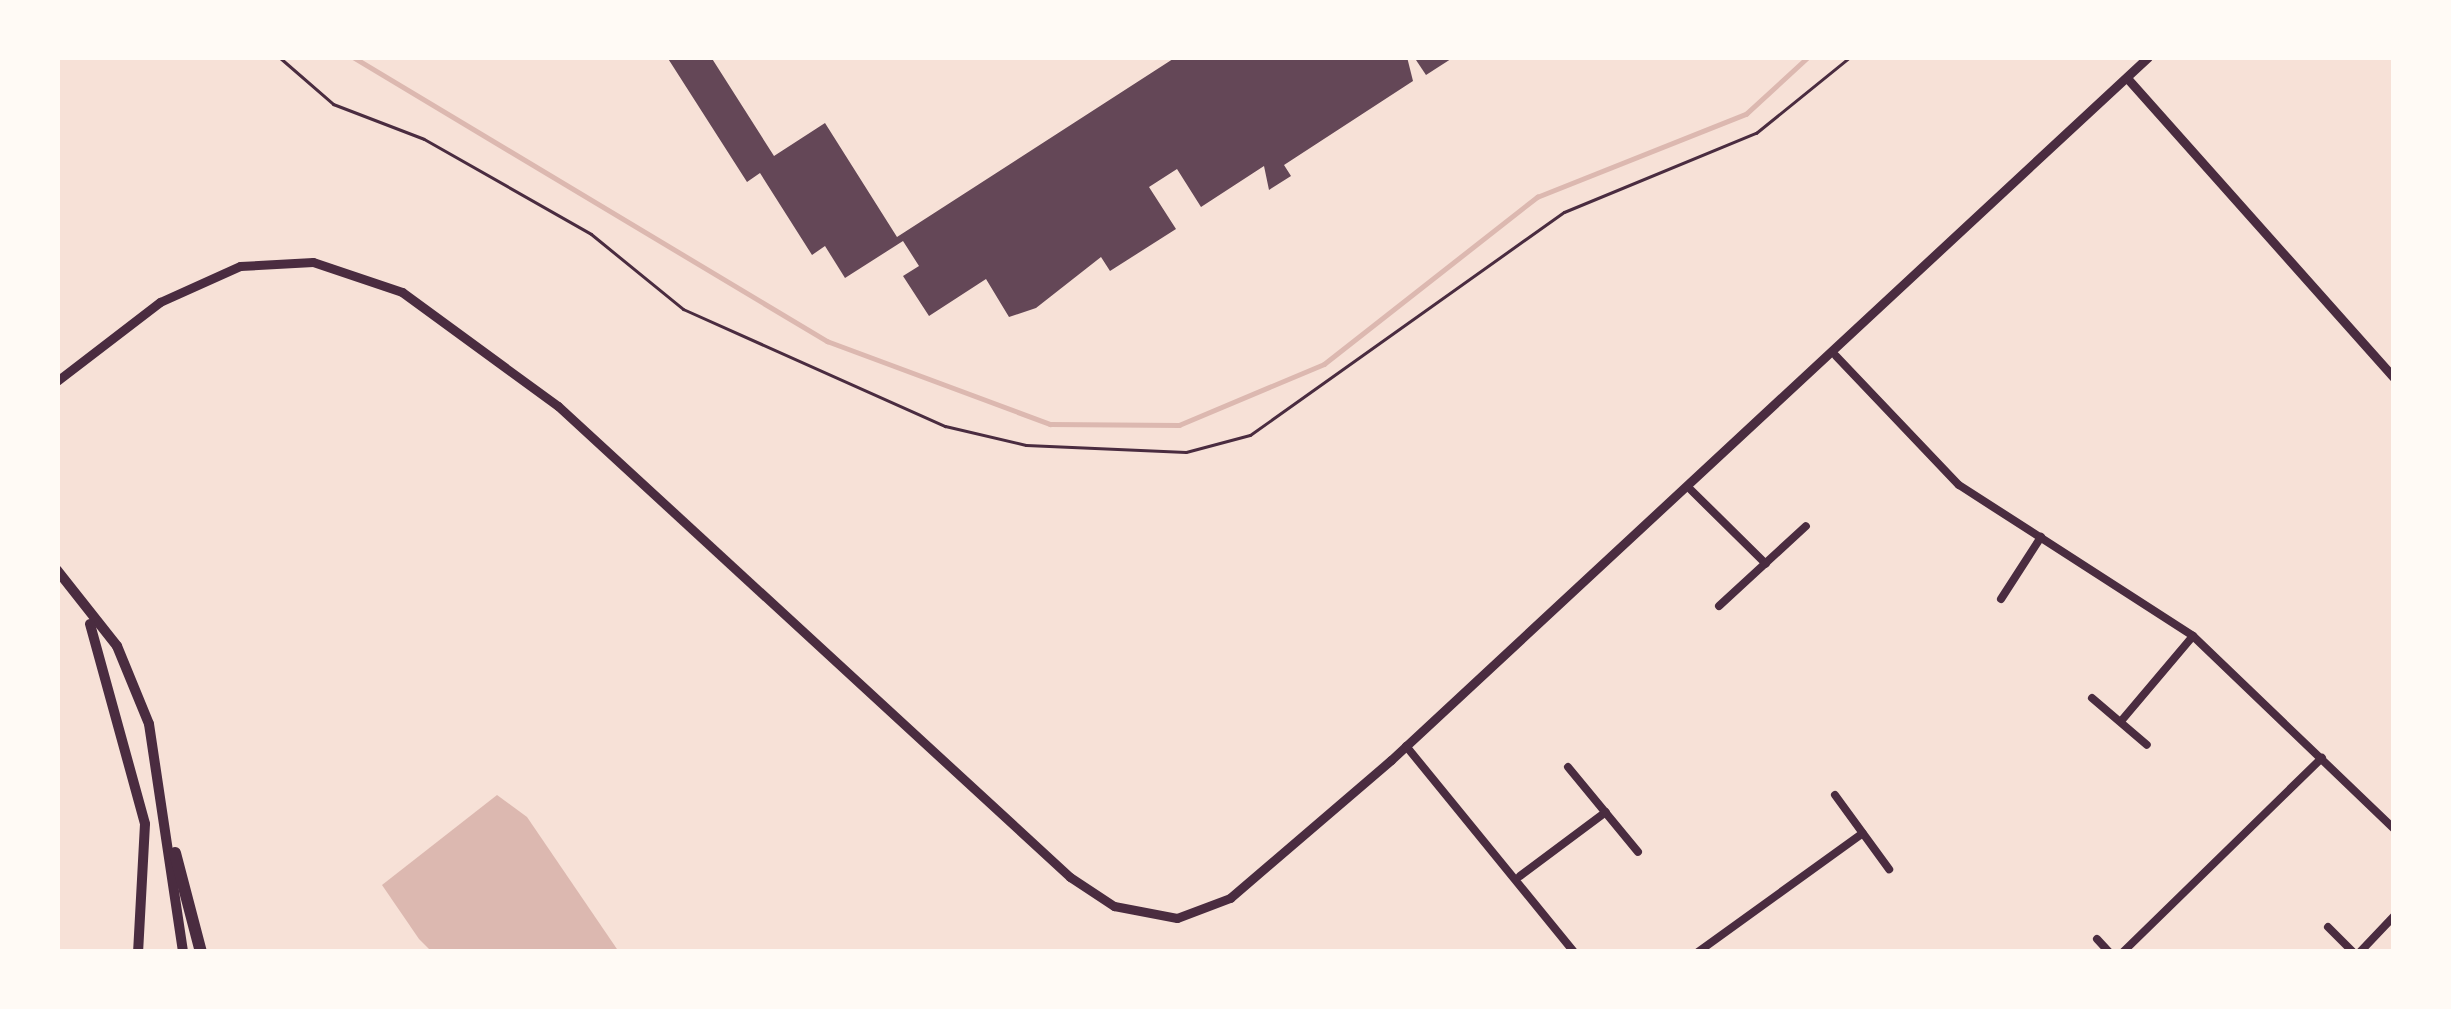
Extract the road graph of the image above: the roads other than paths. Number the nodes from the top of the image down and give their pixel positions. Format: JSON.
{"nodes":[{"id":1,"x":2148,"y":57,"type":"edge"},
{"id":2,"x":2127,"y":78,"type":"junction"},
{"id":3,"x":1837,"y":356,"type":"junction"},
{"id":4,"x":2394,"y":378,"type":"edge"},
{"id":5,"x":57,"y":381,"type":"edge"},
{"id":6,"x":1691,"y":490,"type":"junction"},
{"id":7,"x":1806,"y":526,"type":"dead end"},
{"id":8,"x":2041,"y":537,"type":"junction"},
{"id":9,"x":1766,"y":563,"type":"junction"},
{"id":10,"x":57,"y":570,"type":"edge"},
{"id":11,"x":2001,"y":599,"type":"dead end"},
{"id":12,"x":1719,"y":606,"type":"dead end"},
{"id":13,"x":90,"y":624,"type":"junction"},
{"id":14,"x":2193,"y":636,"type":"junction"},
{"id":15,"x":2092,"y":698,"type":"dead end"},
{"id":16,"x":2122,"y":720,"type":"junction"},
{"id":17,"x":2147,"y":745,"type":"dead end"},
{"id":18,"x":1406,"y":746,"type":"junction"},
{"id":19,"x":2322,"y":758,"type":"junction"},
{"id":20,"x":1568,"y":767,"type":"dead end"},
{"id":21,"x":1835,"y":795,"type":"dead end"},
{"id":22,"x":1606,"y":812,"type":"junction"},
{"id":23,"x":2394,"y":830,"type":"edge"},
{"id":24,"x":1863,"y":833,"type":"junction"},
{"id":25,"x":1638,"y":852,"type":"dead end"},
{"id":26,"x":175,"y":854,"type":"junction"},
{"id":27,"x":1889,"y":869,"type":"dead end"},
{"id":28,"x":1520,"y":877,"type":"junction"},
{"id":29,"x":2394,"y":916,"type":"edge"},
{"id":30,"x":2328,"y":927,"type":"dead end"},
{"id":31,"x":2097,"y":939,"type":"dead end"},
{"id":32,"x":138,"y":952,"type":"edge"},
{"id":33,"x":183,"y":952,"type":"edge"},
{"id":34,"x":201,"y":952,"type":"edge"},
{"id":35,"x":1574,"y":952,"type":"edge"},
{"id":36,"x":1698,"y":952,"type":"edge"},
{"id":37,"x":2109,"y":952,"type":"edge"},
{"id":38,"x":2123,"y":952,"type":"edge"},
{"id":39,"x":2356,"y":952,"type":"edge"}],
"edges":[{"from":1,"to":2,"type":"street"},
{"from":2,"to":3,"type":"street"},
{"from":2,"to":4,"type":"street"},
{"from":3,"to":6,"type":"street"},
{"from":3,"to":8,"type":"street"},
{"from":5,"to":18,"type":"street"},
{"from":6,"to":9,"type":"street"},
{"from":6,"to":18,"type":"street"},
{"from":7,"to":9,"type":"street"},
{"from":8,"to":11,"type":"street"},
{"from":8,"to":14,"type":"street"},
{"from":9,"to":12,"type":"street"},
{"from":10,"to":13,"type":"main road"},
{"from":13,"to":26,"type":"main road"},
{"from":13,"to":32,"type":"main road"},
{"from":14,"to":16,"type":"street"},
{"from":14,"to":19,"type":"street"},
{"from":15,"to":16,"type":"street"},
{"from":16,"to":17,"type":"street"},
{"from":18,"to":28,"type":"street"},
{"from":19,"to":23,"type":"street"},
{"from":19,"to":38,"type":"street"},
{"from":20,"to":22,"type":"street"},
{"from":21,"to":24,"type":"street"},
{"from":22,"to":25,"type":"street"},
{"from":22,"to":28,"type":"street"},
{"from":24,"to":27,"type":"street"},
{"from":24,"to":36,"type":"street"},
{"from":26,"to":33,"type":"main road"},
{"from":26,"to":34,"type":"highway"},
{"from":28,"to":35,"type":"street"},
{"from":29,"to":39,"type":"street"},
{"from":30,"to":39,"type":"street"},
{"from":31,"to":37,"type":"street"}]}
